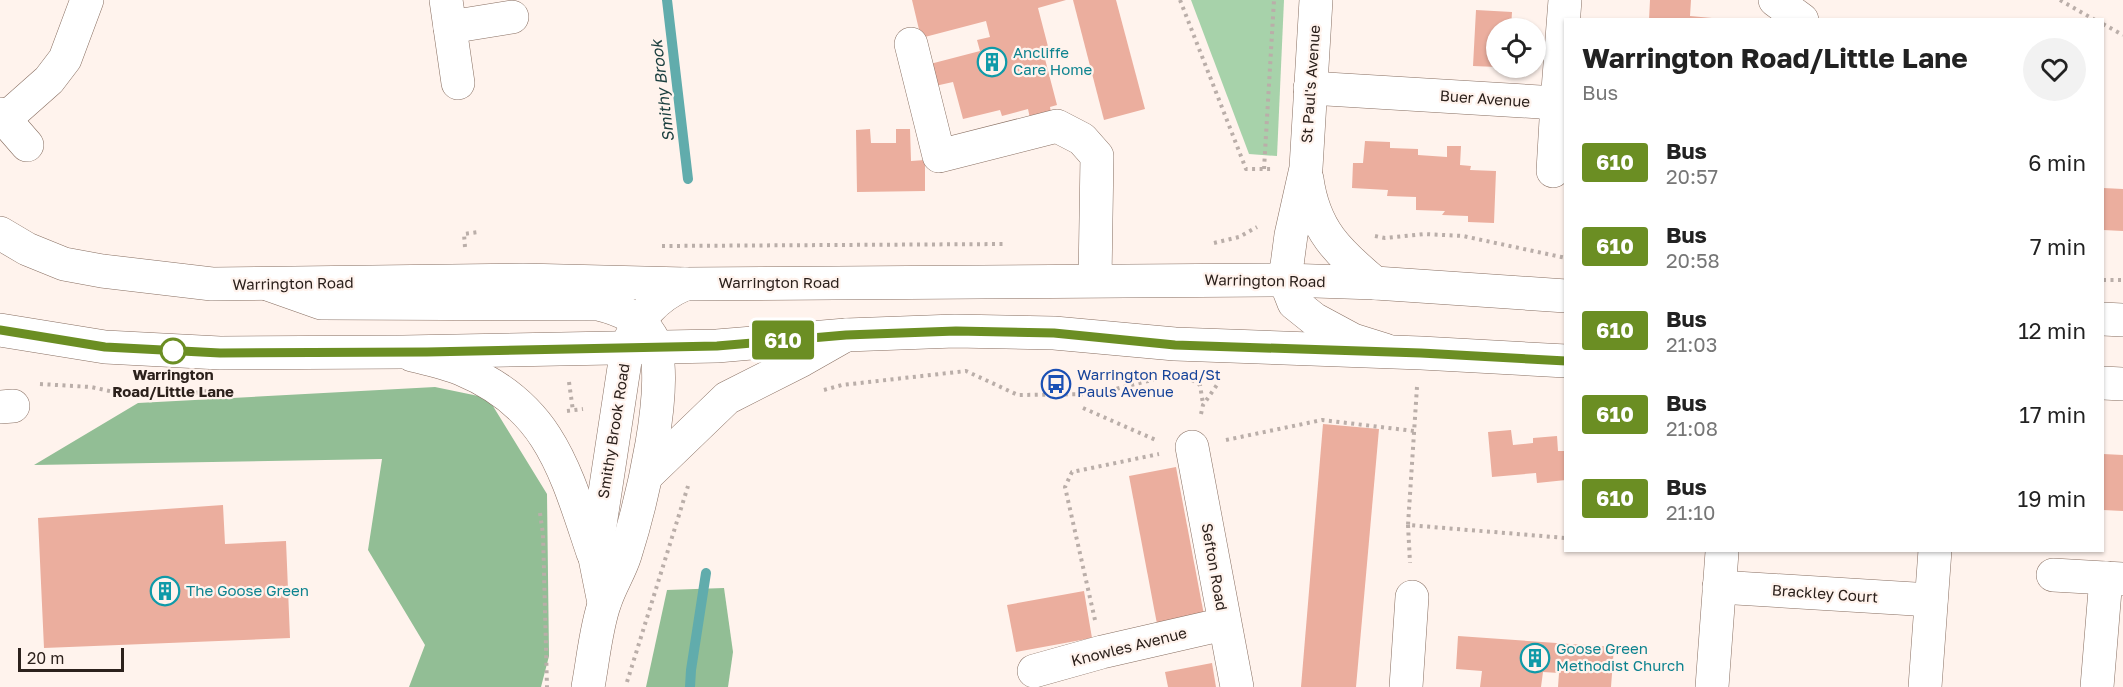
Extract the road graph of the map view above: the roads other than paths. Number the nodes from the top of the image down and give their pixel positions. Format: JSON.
{"nodes":[{"id":1,"x":87,"y":0,"type":"edge"},
{"id":2,"x":1316,"y":0,"type":"edge"},
{"id":3,"x":1565,"y":0,"type":"edge"},
{"id":4,"x":1775,"y":0,"type":"edge"},
{"id":5,"x":448,"y":13,"type":"edge"},
{"id":6,"x":512,"y":17,"type":"dead end"},
{"id":7,"x":1564,"y":18,"type":"edge"},
{"id":8,"x":1799,"y":18,"type":"edge"},
{"id":9,"x":1564,"y":20,"type":"edge"},
{"id":10,"x":910,"y":44,"type":"dead end"},
{"id":11,"x":458,"y":83,"type":"dead end"},
{"id":12,"x":1310,"y":88,"type":"junction"},
{"id":13,"x":1560,"y":98,"type":"edge"},
{"id":14,"x":2,"y":116,"type":"edge"},
{"id":15,"x":27,"y":145,"type":"dead end"},
{"id":16,"x":1306,"y":168,"type":"junction"},
{"id":17,"x":1553,"y":171,"type":"dead end"},
{"id":18,"x":0,"y":233,"type":"edge"},
{"id":19,"x":1095,"y":280,"type":"junction"},
{"id":20,"x":1285,"y":280,"type":"junction"},
{"id":21,"x":1375,"y":283,"type":"junction"},
{"id":22,"x":685,"y":284,"type":"junction"},
{"id":23,"x":270,"y":285,"type":"junction"},
{"id":24,"x":1564,"y":296,"type":"edge"},
{"id":25,"x":2104,"y":319,"type":"edge"},
{"id":26,"x":2123,"y":320,"type":"edge"},
{"id":27,"x":0,"y":330,"type":"edge"},
{"id":28,"x":846,"y":335,"type":"junction"},
{"id":29,"x":640,"y":339,"type":"junction"},
{"id":30,"x":403,"y":352,"type":"junction"},
{"id":31,"x":1407,"y":353,"type":"junction"},
{"id":32,"x":1564,"y":361,"type":"edge"},
{"id":33,"x":2104,"y":383,"type":"edge"},
{"id":34,"x":2123,"y":384,"type":"edge"},
{"id":35,"x":1185,"y":448,"type":"road end"},
{"id":36,"x":647,"y":475,"type":"junction"},
{"id":37,"x":1722,"y":552,"type":"dead end"},
{"id":38,"x":1935,"y":552,"type":"edge"},
{"id":39,"x":595,"y":558,"type":"junction"},
{"id":40,"x":2053,"y":575,"type":"dead end"},
{"id":41,"x":2115,"y":578,"type":"edge"},
{"id":42,"x":1719,"y":587,"type":"junction"},
{"id":43,"x":1412,"y":597,"type":"dead end"},
{"id":44,"x":1931,"y":600,"type":"junction"},
{"id":45,"x":604,"y":603,"type":"junction"},
{"id":46,"x":1224,"y":624,"type":"junction"},
{"id":47,"x":1034,"y":671,"type":"dead end"},
{"id":48,"x":588,"y":687,"type":"edge"},
{"id":49,"x":1237,"y":687,"type":"edge"},
{"id":50,"x":1406,"y":687,"type":"edge"},
{"id":51,"x":1712,"y":687,"type":"edge"},
{"id":52,"x":1925,"y":687,"type":"edge"},
{"id":53,"x":2097,"y":687,"type":"edge"}],
"edges":[{"from":1,"to":14,"type":"main road"},
{"from":2,"to":12,"type":"main road","name":"St Paul's Avenue"},
{"from":3,"to":7,"type":"main road"},
{"from":4,"to":8,"type":"main road"},
{"from":5,"to":6,"type":"main road"},
{"from":5,"to":11,"type":"main road"},
{"from":9,"to":13,"type":"main road"},
{"from":10,"to":19,"type":"main road"},
{"from":12,"to":13,"type":"main road","name":"Buer Avenue"},
{"from":12,"to":16,"type":"main road","name":"St Paul's Avenue"},
{"from":13,"to":17,"type":"main road"},
{"from":14,"to":15,"type":"main road"},
{"from":16,"to":20,"type":"main road","name":"St Paul's Avenue"},
{"from":16,"to":21,"type":"main road","name":"St Paul's Avenue"},
{"from":18,"to":23,"type":"main road","name":"Warrington Road"},
{"from":19,"to":20,"type":"main road","name":"Warrington Road"},
{"from":19,"to":22,"type":"main road","name":"Warrington Road"},
{"from":20,"to":21,"type":"main road","name":"Warrington Road"},
{"from":20,"to":31,"type":"main road"},
{"from":21,"to":24,"type":"main road","name":"Warrington Road"},
{"from":22,"to":23,"type":"main road","name":"Warrington Road"},
{"from":22,"to":29,"type":"main road"},
{"from":23,"to":29,"type":"main road"},
{"from":25,"to":26,"type":"main road"},
{"from":27,"to":30,"type":"main road"},
{"from":28,"to":29,"type":"main road"},
{"from":28,"to":31,"type":"main road"},
{"from":28,"to":36,"type":"main road"},
{"from":29,"to":30,"type":"main road"},
{"from":29,"to":36,"type":"main road","name":"Smithy Brook Road"},
{"from":29,"to":39,"type":"main road","name":"Smithy Brook Road"},
{"from":30,"to":39,"type":"main road"},
{"from":31,"to":32,"type":"main road"},
{"from":33,"to":34,"type":"main road"},
{"from":35,"to":46,"type":"main road","name":"Sefton Road"},
{"from":36,"to":45,"type":"main road","name":"Smithy Brook Road"},
{"from":37,"to":42,"type":"main road"},
{"from":38,"to":44,"type":"main road"},
{"from":39,"to":45,"type":"main road","name":"Smithy Brook Road"},
{"from":40,"to":41,"type":"main road"},
{"from":41,"to":53,"type":"main road"},
{"from":42,"to":44,"type":"main road","name":"Brackley Court"},
{"from":42,"to":51,"type":"main road"},
{"from":43,"to":50,"type":"main road"},
{"from":44,"to":52,"type":"main road"},
{"from":45,"to":48,"type":"main road","name":"Smithy Brook Road"},
{"from":46,"to":47,"type":"main road","name":"Knowles Avenue"},
{"from":46,"to":49,"type":"main road","name":"Sefton Road"}]}
